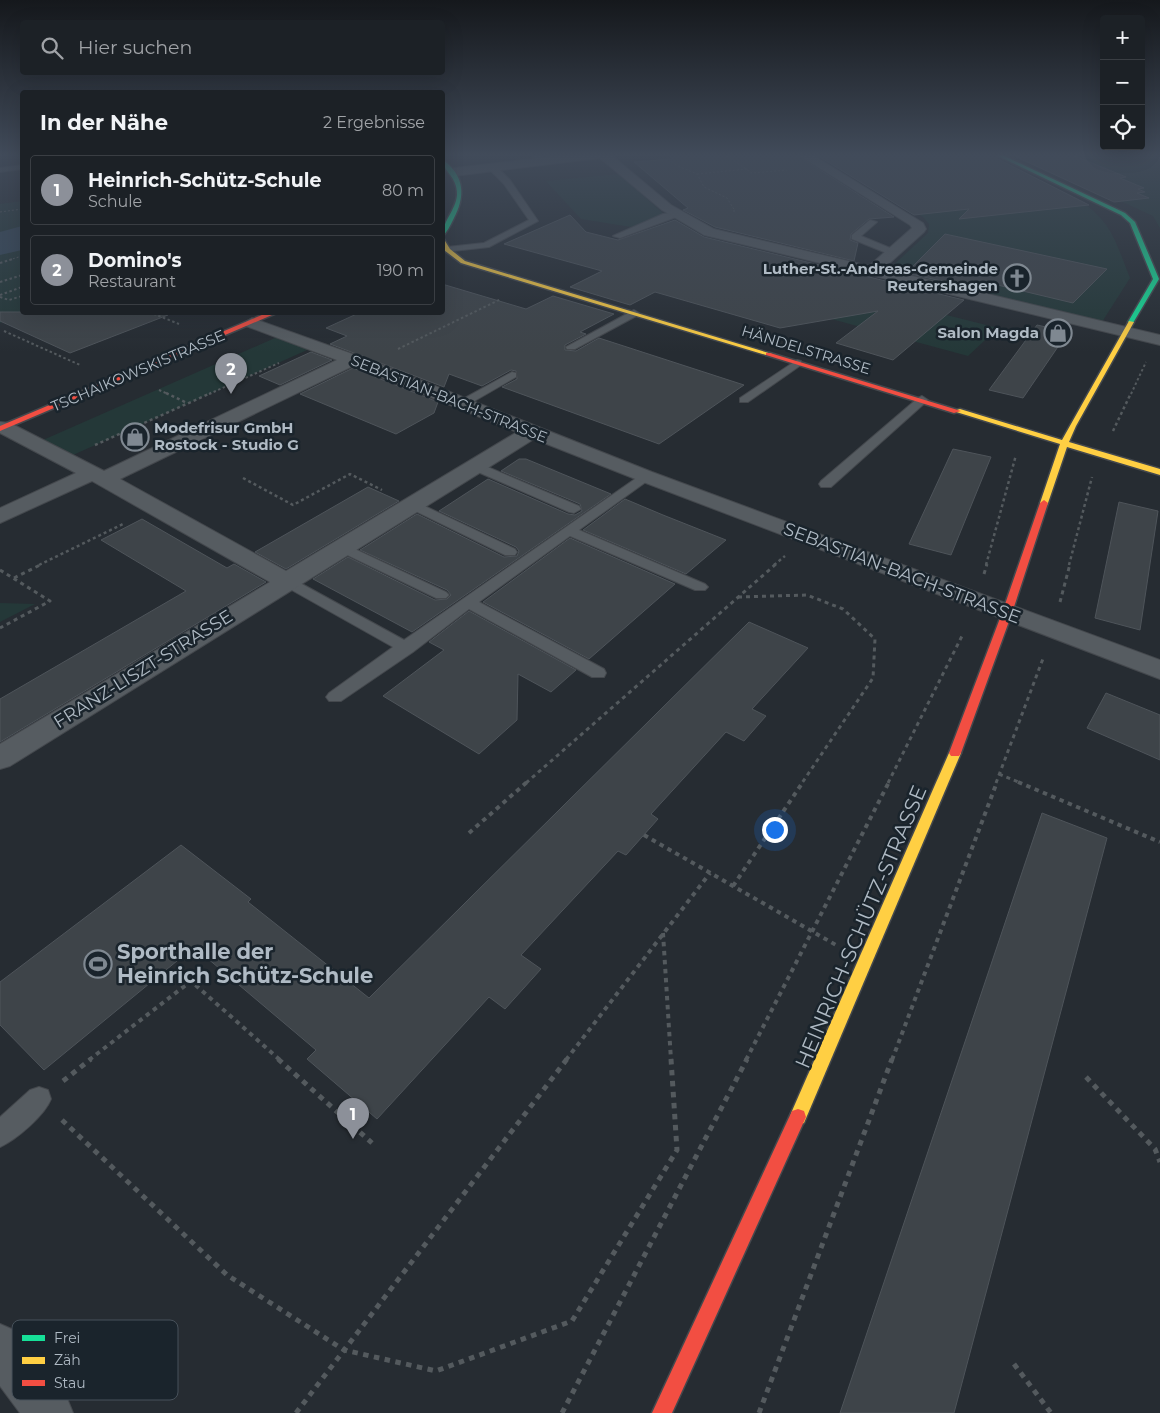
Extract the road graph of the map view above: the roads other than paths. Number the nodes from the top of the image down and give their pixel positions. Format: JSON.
{"nodes":[{"id":1,"x":451,"y":220,"type":"edge"},
{"id":2,"x":533,"y":220,"type":"edge"},
{"id":3,"x":656,"y":220,"type":"edge"},
{"id":4,"x":686,"y":220,"type":"edge"},
{"id":5,"x":913,"y":220,"type":"edge"},
{"id":6,"x":1129,"y":220,"type":"edge"},
{"id":7,"x":873,"y":222,"type":"dead end"},
{"id":8,"x":445,"y":231,"type":"edge"},
{"id":9,"x":617,"y":236,"type":"dead end"},
{"id":10,"x":445,"y":251,"type":"edge"},
{"id":11,"x":445,"y":252,"type":"edge"},
{"id":12,"x":892,"y":252,"type":"junction"},
{"id":13,"x":872,"y":271,"type":"junction"},
{"id":14,"x":634,"y":312,"type":"junction"},
{"id":15,"x":269,"y":315,"type":"edge"},
{"id":16,"x":252,"y":323,"type":"junction"},
{"id":17,"x":1126,"y":332,"type":"junction"},
{"id":18,"x":1159,"y":339,"type":"edge"},
{"id":19,"x":571,"y":347,"type":"dead end"},
{"id":20,"x":359,"y":362,"type":"junction"},
{"id":21,"x":797,"y":363,"type":"junction"},
{"id":22,"x":512,"y":375,"type":"dead end"},
{"id":23,"x":744,"y":400,"type":"dead end"},
{"id":24,"x":922,"y":400,"type":"junction"},
{"id":25,"x":460,"y":404,"type":"junction"},
{"id":26,"x":2,"y":428,"type":"edge"},
{"id":27,"x":531,"y":432,"type":"junction"},
{"id":28,"x":1064,"y":443,"type":"junction"},
{"id":29,"x":476,"y":466,"type":"junction"},
{"id":30,"x":1160,"y":472,"type":"edge"},
{"id":31,"x":98,"y":476,"type":"junction"},
{"id":32,"x":645,"y":476,"type":"junction"},
{"id":33,"x":826,"y":484,"type":"dead end"},
{"id":34,"x":412,"y":504,"type":"junction"},
{"id":35,"x":574,"y":509,"type":"dead end"},
{"id":36,"x":0,"y":516,"type":"edge"},
{"id":37,"x":569,"y":531,"type":"junction"},
{"id":38,"x":342,"y":547,"type":"junction"},
{"id":39,"x":510,"y":552,"type":"dead end"},
{"id":40,"x":286,"y":581,"type":"junction"},
{"id":41,"x":700,"y":587,"type":"dead end"},
{"id":42,"x":441,"y":595,"type":"dead end"},
{"id":43,"x":469,"y":603,"type":"junction"},
{"id":44,"x":1007,"y":613,"type":"junction"},
{"id":45,"x":407,"y":648,"type":"junction"},
{"id":46,"x":1160,"y":670,"type":"edge"},
{"id":47,"x":598,"y":673,"type":"dead end"},
{"id":48,"x":335,"y":697,"type":"dead end"},
{"id":49,"x":0,"y":758,"type":"edge"},
{"id":50,"x":39,"y":1100,"type":"road end"},
{"id":51,"x":0,"y":1134,"type":"edge"},
{"id":52,"x":0,"y":1347,"type":"edge"},
{"id":53,"x":12,"y":1363,"type":"edge"},
{"id":54,"x":39,"y":1400,"type":"edge"},
{"id":55,"x":49,"y":1413,"type":"edge"},
{"id":56,"x":662,"y":1413,"type":"edge"}],
"edges":[{"from":1,"to":8,"type":"street"},
{"from":2,"to":10,"type":"lane"},
{"from":3,"to":9,"type":"lane"},
{"from":4,"to":13,"type":"street"},
{"from":5,"to":12,"type":"street"},
{"from":6,"to":17,"type":"street","name":"HEINRICH-SCHÜTZ-STRASSE"},
{"from":7,"to":12,"type":"lane"},
{"from":11,"to":14,"type":"street","name":"HÄNDELSTRASSE"},
{"from":12,"to":13,"type":"street"},
{"from":13,"to":17,"type":"street"},
{"from":14,"to":19,"type":"lane"},
{"from":14,"to":21,"type":"street","name":"HÄNDELSTRASSE"},
{"from":15,"to":16,"type":"street","name":"TSCHAIKOWSKISTRASSE"},
{"from":16,"to":20,"type":"street","name":"SEBASTIAN-BACH-STRASSE"},
{"from":16,"to":26,"type":"street","name":"TSCHAIKOWSKISTRASSE"},
{"from":17,"to":18,"type":"street"},
{"from":17,"to":28,"type":"street","name":"HEINRICH-SCHÜTZ-STRASSE"},
{"from":20,"to":25,"type":"street","name":"SEBASTIAN-BACH-STRASSE"},
{"from":20,"to":31,"type":"street"},
{"from":21,"to":23,"type":"lane"},
{"from":21,"to":24,"type":"street","name":"HÄNDELSTRASSE"},
{"from":22,"to":25,"type":"lane"},
{"from":24,"to":28,"type":"street","name":"HÄNDELSTRASSE"},
{"from":24,"to":33,"type":"lane"},
{"from":25,"to":27,"type":"street","name":"SEBASTIAN-BACH-STRASSE"},
{"from":26,"to":31,"type":"street"},
{"from":27,"to":29,"type":"street","name":"FRANZ-LISZT-STRASSE"},
{"from":27,"to":32,"type":"street","name":"SEBASTIAN-BACH-STRASSE"},
{"from":28,"to":30,"type":"street","name":"HÄNDELSTRASSE"},
{"from":28,"to":44,"type":"street","name":"HEINRICH-SCHÜTZ-STRASSE"},
{"from":29,"to":34,"type":"street","name":"FRANZ-LISZT-STRASSE"},
{"from":29,"to":35,"type":"lane"},
{"from":31,"to":36,"type":"street"},
{"from":31,"to":40,"type":"street"},
{"from":32,"to":37,"type":"lane"},
{"from":32,"to":44,"type":"street","name":"SEBASTIAN-BACH-STRASSE"},
{"from":34,"to":38,"type":"street","name":"FRANZ-LISZT-STRASSE"},
{"from":34,"to":39,"type":"lane"},
{"from":37,"to":41,"type":"lane"},
{"from":37,"to":43,"type":"lane"},
{"from":38,"to":40,"type":"street","name":"FRANZ-LISZT-STRASSE"},
{"from":38,"to":42,"type":"lane"},
{"from":40,"to":45,"type":"lane"},
{"from":40,"to":49,"type":"street","name":"FRANZ-LISZT-STRASSE"},
{"from":43,"to":45,"type":"lane"},
{"from":43,"to":47,"type":"lane"},
{"from":44,"to":46,"type":"street","name":"SEBASTIAN-BACH-STRASSE"},
{"from":44,"to":56,"type":"street","name":"HEINRICH-SCHÜTZ-STRASSE"},
{"from":45,"to":48,"type":"lane"},
{"from":50,"to":51,"type":"lane"},
{"from":52,"to":53,"type":"street"},
{"from":54,"to":55,"type":"street"}]}
